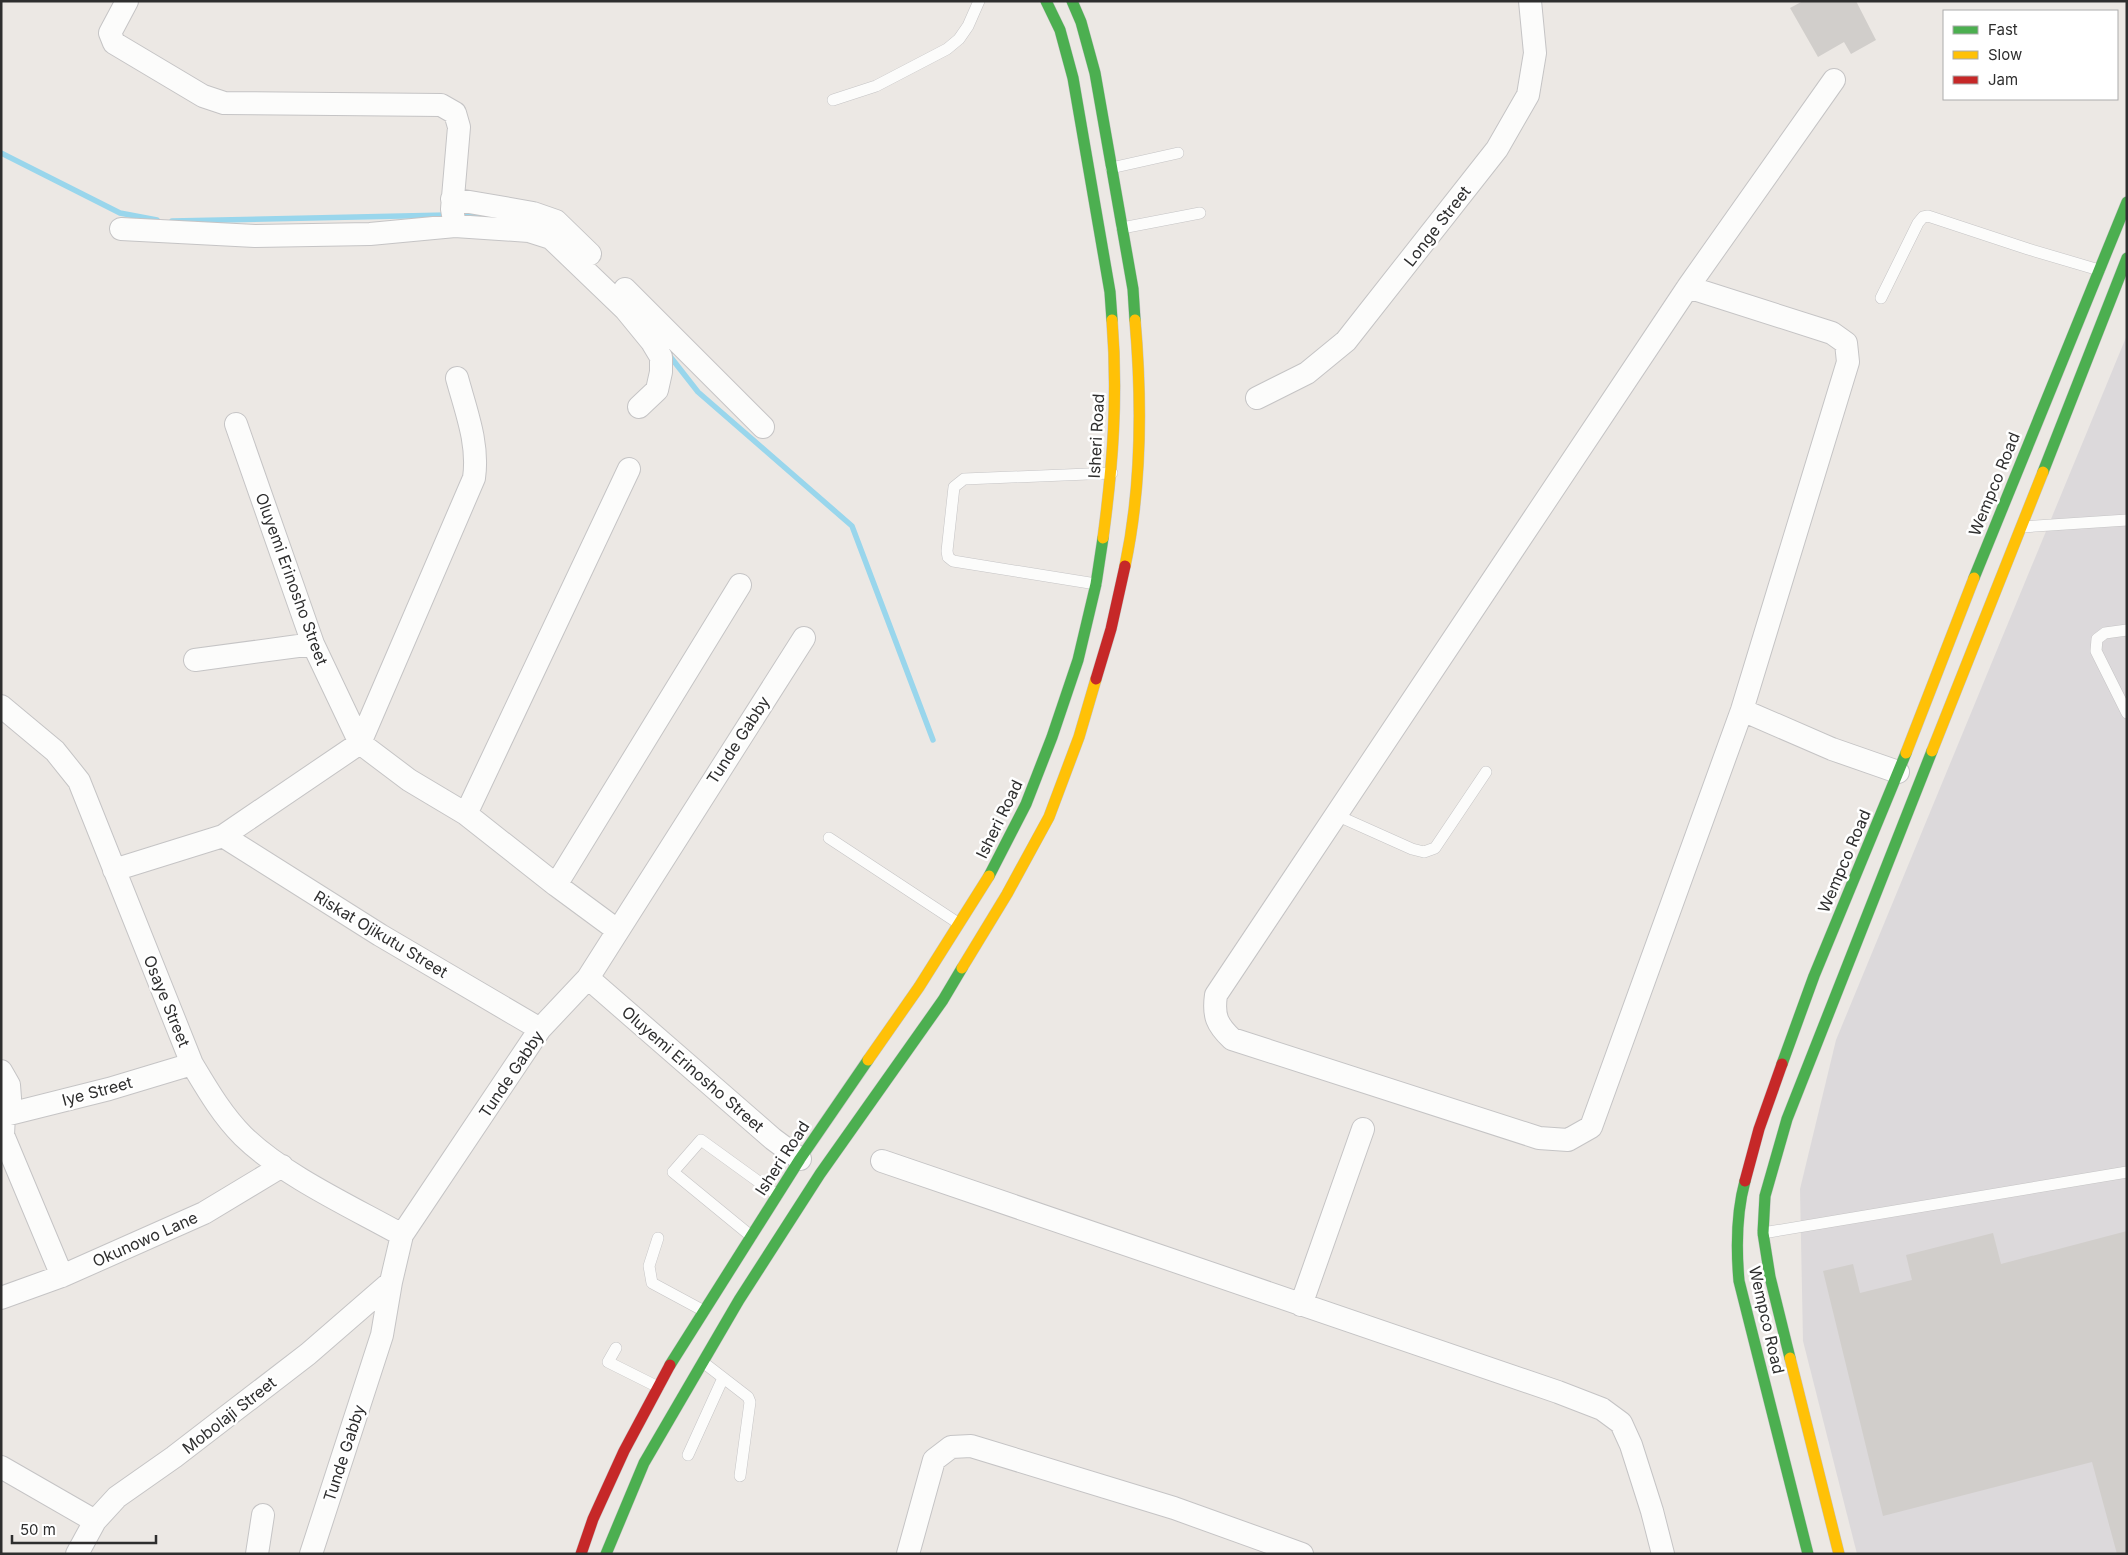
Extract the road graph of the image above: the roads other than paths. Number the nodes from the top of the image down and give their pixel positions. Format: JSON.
{"nodes":[{"id":1,"x":127,"y":1,"type":"edge"},
{"id":2,"x":979,"y":1,"type":"edge"},
{"id":3,"x":1046,"y":1,"type":"edge"},
{"id":4,"x":1072,"y":1,"type":"edge"},
{"id":5,"x":1530,"y":1,"type":"edge"},
{"id":6,"x":1834,"y":80,"type":"dead end"},
{"id":7,"x":833,"y":100,"type":"dead end"},
{"id":8,"x":1178,"y":153,"type":"dead end"},
{"id":9,"x":1111,"y":168,"type":"junction"},
{"id":10,"x":2127,"y":202,"type":"edge"},
{"id":11,"x":453,"y":213,"type":"junction"},
{"id":12,"x":1200,"y":213,"type":"dead end"},
{"id":13,"x":1122,"y":228,"type":"junction"},
{"id":14,"x":121,"y":229,"type":"dead end"},
{"id":15,"x":2127,"y":258,"type":"edge"},
{"id":16,"x":2099,"y":270,"type":"junction"},
{"id":17,"x":1688,"y":287,"type":"junction"},
{"id":18,"x":1881,"y":298,"type":"dead end"},
{"id":19,"x":457,"y":378,"type":"dead end"},
{"id":20,"x":1257,"y":398,"type":"dead end"},
{"id":21,"x":639,"y":407,"type":"dead end"},
{"id":22,"x":236,"y":424,"type":"dead end"},
{"id":23,"x":763,"y":427,"type":"dead end"},
{"id":24,"x":629,"y":469,"type":"dead end"},
{"id":25,"x":1112,"y":473,"type":"junction"},
{"id":26,"x":2127,"y":520,"type":"edge"},
{"id":27,"x":2020,"y":527,"type":"junction"},
{"id":28,"x":740,"y":584,"type":"dead end"},
{"id":29,"x":1096,"y":584,"type":"junction"},
{"id":30,"x":2127,"y":630,"type":"edge"},
{"id":31,"x":804,"y":638,"type":"dead end"},
{"id":32,"x":313,"y":644,"type":"junction"},
{"id":33,"x":195,"y":660,"type":"dead end"},
{"id":34,"x":1,"y":706,"type":"edge"},
{"id":35,"x":1742,"y":710,"type":"junction"},
{"id":36,"x":2127,"y":713,"type":"edge"},
{"id":37,"x":360,"y":743,"type":"junction"},
{"id":38,"x":1486,"y":772,"type":"dead end"},
{"id":39,"x":1898,"y":772,"type":"junction"},
{"id":40,"x":466,"y":814,"type":"junction"},
{"id":41,"x":1336,"y":815,"type":"junction"},
{"id":42,"x":223,"y":836,"type":"junction"},
{"id":43,"x":829,"y":838,"type":"dead end"},
{"id":44,"x":114,"y":870,"type":"junction"},
{"id":45,"x":556,"y":885,"type":"junction"},
{"id":46,"x":958,"y":923,"type":"junction"},
{"id":47,"x":617,"y":930,"type":"junction"},
{"id":48,"x":588,"y":978,"type":"junction"},
{"id":49,"x":1827,"y":981,"type":"junction"},
{"id":50,"x":540,"y":1029,"type":"junction"},
{"id":51,"x":192,"y":1064,"type":"junction"},
{"id":52,"x":1,"y":1071,"type":"edge"},
{"id":53,"x":3,"y":1116,"type":"edge"},
{"id":54,"x":1363,"y":1129,"type":"dead end"},
{"id":55,"x":800,"y":1159,"type":"junction"},
{"id":56,"x":882,"y":1161,"type":"dead end"},
{"id":57,"x":282,"y":1166,"type":"junction"},
{"id":58,"x":2127,"y":1172,"type":"edge"},
{"id":59,"x":777,"y":1195,"type":"junction"},
{"id":60,"x":1763,"y":1233,"type":"junction"},
{"id":61,"x":402,"y":1235,"type":"junction"},
{"id":62,"x":751,"y":1236,"type":"junction"},
{"id":63,"x":658,"y":1238,"type":"dead end"},
{"id":64,"x":62,"y":1276,"type":"junction"},
{"id":65,"x":391,"y":1282,"type":"junction"},
{"id":66,"x":1,"y":1298,"type":"edge"},
{"id":67,"x":1301,"y":1305,"type":"junction"},
{"id":68,"x":704,"y":1311,"type":"junction"},
{"id":69,"x":616,"y":1348,"type":"dead end"},
{"id":70,"x":704,"y":1363,"type":"junction"},
{"id":71,"x":723,"y":1378,"type":"junction"},
{"id":72,"x":658,"y":1387,"type":"junction"},
{"id":73,"x":624,"y":1451,"type":"junction"},
{"id":74,"x":688,"y":1455,"type":"dead end"},
{"id":75,"x":644,"y":1463,"type":"junction"},
{"id":76,"x":1,"y":1468,"type":"edge"},
{"id":77,"x":740,"y":1476,"type":"dead end"},
{"id":78,"x":263,"y":1515,"type":"dead end"},
{"id":79,"x":95,"y":1521,"type":"junction"},
{"id":80,"x":78,"y":1554,"type":"edge"},
{"id":81,"x":257,"y":1554,"type":"edge"},
{"id":82,"x":311,"y":1554,"type":"edge"},
{"id":83,"x":581,"y":1554,"type":"edge"},
{"id":84,"x":606,"y":1554,"type":"edge"},
{"id":85,"x":908,"y":1554,"type":"edge"},
{"id":86,"x":1302,"y":1554,"type":"edge"},
{"id":87,"x":1663,"y":1554,"type":"edge"},
{"id":88,"x":1808,"y":1554,"type":"edge"},
{"id":89,"x":1838,"y":1554,"type":"edge"}],
"edges":[{"from":1,"to":11,"type":"street"},
{"from":2,"to":7,"type":"lane"},
{"from":3,"to":25,"type":"main road","name":"Isheri Road"},
{"from":4,"to":9,"type":"main road"},
{"from":5,"to":20,"type":"street","name":"Longe Street"},
{"from":6,"to":17,"type":"street"},
{"from":8,"to":9,"type":"lane"},
{"from":9,"to":13,"type":"main road"},
{"from":10,"to":16,"type":"main road","name":"Wempco Road"},
{"from":11,"to":14,"type":"street"},
{"from":11,"to":21,"type":"street"},
{"from":11,"to":23,"type":"street"},
{"from":12,"to":13,"type":"lane"},
{"from":13,"to":70,"type":"main road"},
{"from":15,"to":27,"type":"main road","name":"Wempco Road"},
{"from":16,"to":18,"type":"lane"},
{"from":16,"to":39,"type":"main road","name":"Wempco Road"},
{"from":17,"to":35,"type":"street"},
{"from":17,"to":41,"type":"street"},
{"from":19,"to":37,"type":"street"},
{"from":22,"to":32,"type":"street","name":"Oluyemi Erinosho Street"},
{"from":24,"to":40,"type":"street"},
{"from":25,"to":29,"type":"main road","name":"Isheri Road"},
{"from":25,"to":29,"type":"lane"},
{"from":26,"to":27,"type":"lane"},
{"from":27,"to":49,"type":"main road","name":"Wempco Road"},
{"from":28,"to":45,"type":"street"},
{"from":29,"to":46,"type":"main road","name":"Isheri Road"},
{"from":30,"to":36,"type":"lane"},
{"from":31,"to":47,"type":"street","name":"Tunde Gabby"},
{"from":32,"to":33,"type":"street"},
{"from":32,"to":37,"type":"street","name":"Oluyemi Erinosho Street"},
{"from":34,"to":44,"type":"street","name":"Osaye Street"},
{"from":35,"to":39,"type":"street"},
{"from":35,"to":41,"type":"street"},
{"from":37,"to":40,"type":"street","name":"Oluyemi Erinosho Street"},
{"from":37,"to":42,"type":"street"},
{"from":38,"to":41,"type":"lane"},
{"from":39,"to":49,"type":"main road","name":"Wempco Road"},
{"from":40,"to":45,"type":"street","name":"Oluyemi Erinosho Street"},
{"from":42,"to":44,"type":"street"},
{"from":42,"to":50,"type":"street","name":"Riskat Ojikutu Street"},
{"from":43,"to":46,"type":"lane"},
{"from":44,"to":51,"type":"street","name":"Osaye Street"},
{"from":45,"to":47,"type":"street","name":"Oluyemi Erinosho Street"},
{"from":46,"to":55,"type":"main road","name":"Isheri Road"},
{"from":47,"to":48,"type":"street","name":"Tunde Gabby"},
{"from":48,"to":50,"type":"street","name":"Tunde Gabby"},
{"from":48,"to":55,"type":"street","name":"Oluyemi Erinosho Street"},
{"from":49,"to":60,"type":"main road","name":"Wempco Road"},
{"from":49,"to":88,"type":"main road","name":"Wempco Road"},
{"from":50,"to":61,"type":"street","name":"Tunde Gabby"},
{"from":51,"to":53,"type":"street","name":"Iye Street"},
{"from":51,"to":57,"type":"street","name":"Osaye Street"},
{"from":52,"to":53,"type":"street"},
{"from":53,"to":64,"type":"street"},
{"from":54,"to":67,"type":"street"},
{"from":55,"to":59,"type":"main road","name":"Isheri Road"},
{"from":56,"to":67,"type":"street"},
{"from":57,"to":61,"type":"street","name":"Osaye Street"},
{"from":57,"to":64,"type":"street","name":"Okunowo Lane"},
{"from":58,"to":60,"type":"lane"},
{"from":59,"to":62,"type":"main road","name":"Isheri Road"},
{"from":59,"to":62,"type":"lane"},
{"from":60,"to":89,"type":"main road","name":"Wempco Road"},
{"from":61,"to":65,"type":"street","name":"Tunde Gabby"},
{"from":62,"to":68,"type":"main road","name":"Isheri Road"},
{"from":63,"to":68,"type":"lane"},
{"from":64,"to":66,"type":"street","name":"Okunowo Lane"},
{"from":65,"to":79,"type":"street","name":"Mobolaji Street"},
{"from":65,"to":82,"type":"street","name":"Tunde Gabby"},
{"from":67,"to":87,"type":"street"},
{"from":68,"to":72,"type":"main road","name":"Isheri Road"},
{"from":69,"to":72,"type":"lane"},
{"from":70,"to":71,"type":"lane"},
{"from":70,"to":75,"type":"main road"},
{"from":71,"to":74,"type":"lane"},
{"from":71,"to":77,"type":"lane"},
{"from":72,"to":73,"type":"main road","name":"Isheri Road"},
{"from":73,"to":75,"type":"main road"},
{"from":73,"to":83,"type":"main road","name":"Isheri Road"},
{"from":75,"to":84,"type":"main road"},
{"from":76,"to":79,"type":"street"},
{"from":78,"to":81,"type":"street"},
{"from":79,"to":80,"type":"street","name":"Mobolaji Street"},
{"from":85,"to":86,"type":"street"}]}
